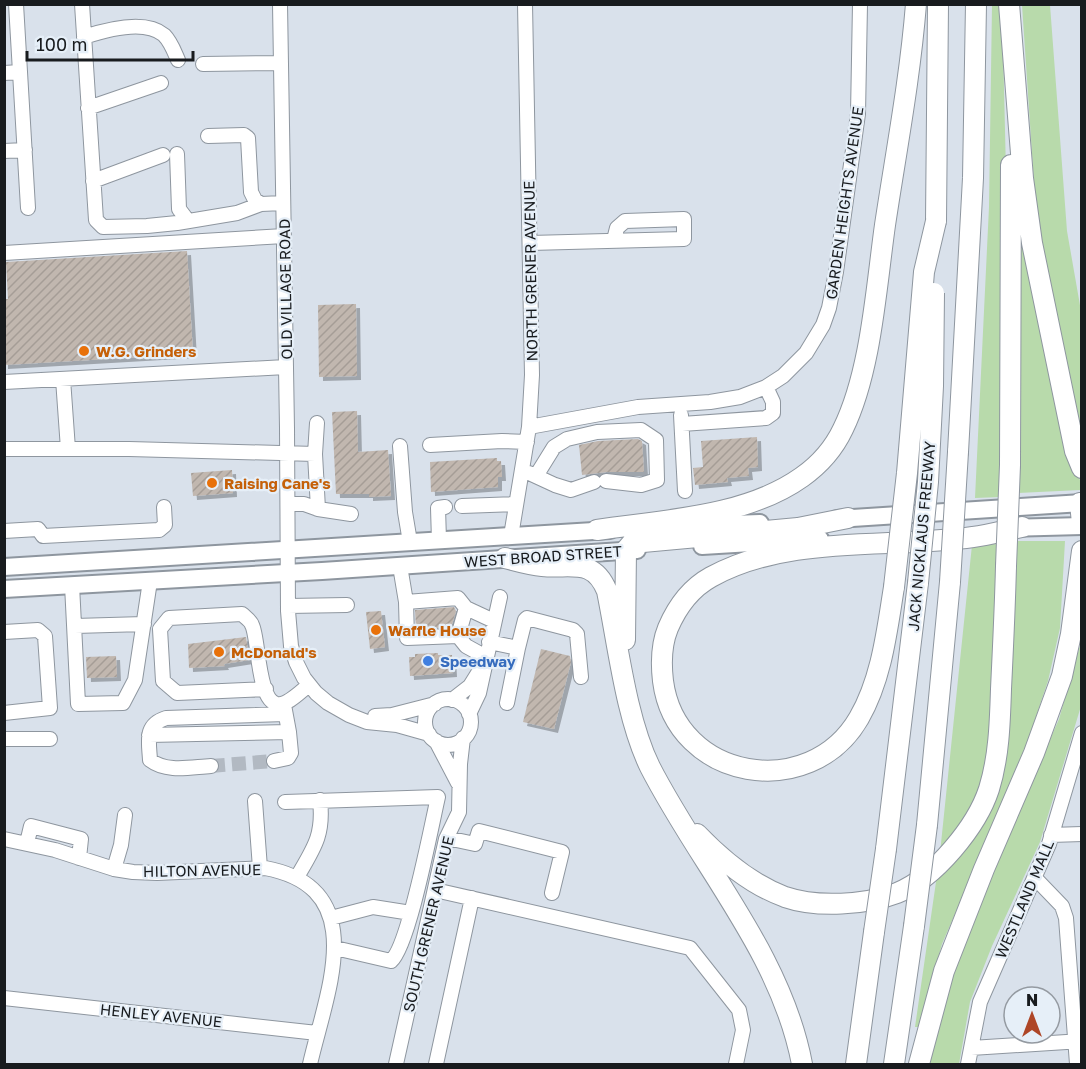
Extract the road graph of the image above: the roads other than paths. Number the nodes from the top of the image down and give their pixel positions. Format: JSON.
{"nodes":[{"id":1,"x":16,"y":4,"type":"edge"},
{"id":2,"x":82,"y":4,"type":"edge"},
{"id":3,"x":280,"y":4,"type":"edge"},
{"id":4,"x":525,"y":4,"type":"edge"},
{"id":5,"x":860,"y":4,"type":"edge"},
{"id":6,"x":916,"y":4,"type":"edge"},
{"id":7,"x":938,"y":4,"type":"edge"},
{"id":8,"x":976,"y":4,"type":"edge"},
{"id":9,"x":1008,"y":4,"type":"edge"},
{"id":10,"x":84,"y":37,"type":"junction"},
{"id":11,"x":178,"y":60,"type":"dead end"},
{"id":12,"x":281,"y":63,"type":"junction"},
{"id":13,"x":203,"y":64,"type":"dead end"},
{"id":14,"x":20,"y":72,"type":"junction"},
{"id":15,"x":4,"y":73,"type":"edge"},
{"id":16,"x":161,"y":83,"type":"dead end"},
{"id":17,"x":88,"y":108,"type":"junction"},
{"id":18,"x":208,"y":136,"type":"dead end"},
{"id":19,"x":25,"y":150,"type":"junction"},
{"id":20,"x":4,"y":152,"type":"edge"},
{"id":21,"x":93,"y":181,"type":"junction"},
{"id":22,"x":283,"y":203,"type":"junction"},
{"id":23,"x":261,"y":204,"type":"junction"},
{"id":24,"x":28,"y":208,"type":"dead end"},
{"id":25,"x":936,"y":217,"type":"junction"},
{"id":26,"x":188,"y":221,"type":"junction"},
{"id":27,"x":284,"y":229,"type":"junction"},
{"id":28,"x":614,"y":240,"type":"junction"},
{"id":29,"x":530,"y":243,"type":"junction"},
{"id":30,"x":4,"y":253,"type":"edge"},
{"id":31,"x":286,"y":368,"type":"junction"},
{"id":32,"x":63,"y":379,"type":"junction"},
{"id":33,"x":4,"y":382,"type":"edge"},
{"id":34,"x":766,"y":387,"type":"junction"},
{"id":35,"x":681,"y":404,"type":"junction"},
{"id":36,"x":638,"y":407,"type":"junction"},
{"id":37,"x":317,"y":423,"type":"dead end"},
{"id":38,"x":682,"y":424,"type":"junction"},
{"id":39,"x":529,"y":427,"type":"junction"},
{"id":40,"x":642,"y":430,"type":"junction"},
{"id":41,"x":527,"y":442,"type":"junction"},
{"id":42,"x":430,"y":445,"type":"dead end"},
{"id":43,"x":400,"y":446,"type":"dead end"},
{"id":44,"x":4,"y":449,"type":"edge"},
{"id":45,"x":68,"y":449,"type":"junction"},
{"id":46,"x":288,"y":454,"type":"junction"},
{"id":47,"x":315,"y":454,"type":"junction"},
{"id":48,"x":1082,"y":468,"type":"edge"},
{"id":49,"x":522,"y":469,"type":"junction"},
{"id":50,"x":536,"y":476,"type":"junction"},
{"id":51,"x":685,"y":491,"type":"dead end"},
{"id":52,"x":288,"y":504,"type":"junction"},
{"id":53,"x":516,"y":504,"type":"junction"},
{"id":54,"x":462,"y":506,"type":"dead end"},
{"id":55,"x":164,"y":507,"type":"dead end"},
{"id":56,"x":445,"y":507,"type":"dead end"},
{"id":57,"x":318,"y":509,"type":"junction"},
{"id":58,"x":351,"y":514,"type":"dead end"},
{"id":59,"x":1081,"y":514,"type":"edge"},
{"id":60,"x":848,"y":518,"type":"junction"},
{"id":61,"x":1022,"y":527,"type":"junction"},
{"id":62,"x":597,"y":530,"type":"junction"},
{"id":63,"x":4,"y":531,"type":"edge"},
{"id":64,"x":511,"y":536,"type":"junction"},
{"id":65,"x":440,"y":540,"type":"junction"},
{"id":66,"x":410,"y":542,"type":"junction"},
{"id":67,"x":288,"y":549,"type":"junction"},
{"id":68,"x":626,"y":550,"type":"junction"},
{"id":69,"x":1082,"y":551,"type":"edge"},
{"id":70,"x":505,"y":558,"type":"junction"},
{"id":71,"x":45,"y":564,"type":"junction"},
{"id":72,"x":399,"y":566,"type":"junction"},
{"id":73,"x":4,"y":567,"type":"edge"},
{"id":74,"x":289,"y":573,"type":"junction"},
{"id":75,"x":4,"y":578,"type":"edge"},
{"id":76,"x":150,"y":581,"type":"junction"},
{"id":77,"x":72,"y":585,"type":"junction"},
{"id":78,"x":4,"y":589,"type":"edge"},
{"id":79,"x":500,"y":597,"type":"dead end"},
{"id":80,"x":406,"y":602,"type":"junction"},
{"id":81,"x":347,"y":605,"type":"dead end"},
{"id":82,"x":288,"y":606,"type":"junction"},
{"id":83,"x":466,"y":608,"type":"junction"},
{"id":84,"x":494,"y":621,"type":"junction"},
{"id":85,"x":144,"y":624,"type":"junction"},
{"id":86,"x":75,"y":626,"type":"junction"},
{"id":87,"x":4,"y":632,"type":"edge"},
{"id":88,"x":458,"y":636,"type":"junction"},
{"id":89,"x":489,"y":642,"type":"junction"},
{"id":90,"x":518,"y":648,"type":"junction"},
{"id":91,"x":486,"y":657,"type":"junction"},
{"id":92,"x":581,"y":677,"type":"dead end"},
{"id":93,"x":625,"y":679,"type":"junction"},
{"id":94,"x":309,"y":685,"type":"junction"},
{"id":95,"x":266,"y":689,"type":"junction"},
{"id":96,"x":452,"y":700,"type":"junction"},
{"id":97,"x":435,"y":704,"type":"junction"},
{"id":98,"x":507,"y":704,"type":"dead end"},
{"id":99,"x":284,"y":709,"type":"junction"},
{"id":100,"x":4,"y":713,"type":"edge"},
{"id":101,"x":469,"y":714,"type":"junction"},
{"id":102,"x":349,"y":716,"type":"junction"},
{"id":103,"x":289,"y":732,"type":"junction"},
{"id":104,"x":1082,"y":733,"type":"edge"},
{"id":105,"x":149,"y":735,"type":"junction"},
{"id":106,"x":433,"y":738,"type":"junction"},
{"id":107,"x":464,"y":738,"type":"junction"},
{"id":108,"x":4,"y":739,"type":"edge"},
{"id":109,"x":50,"y":739,"type":"dead end"},
{"id":110,"x":274,"y":761,"type":"tunnel mouth"},
{"id":111,"x":211,"y":766,"type":"tunnel mouth"},
{"id":112,"x":459,"y":784,"type":"junction"},
{"id":113,"x":320,"y":800,"type":"junction"},
{"id":114,"x":255,"y":801,"type":"dead end"},
{"id":115,"x":285,"y":802,"type":"dead end"},
{"id":116,"x":30,"y":811,"type":"dead end"},
{"id":117,"x":125,"y":815,"type":"dead end"},
{"id":118,"x":678,"y":815,"type":"junction"},
{"id":119,"x":31,"y":826,"type":"junction"},
{"id":120,"x":1082,"y":834,"type":"edge"},
{"id":121,"x":1051,"y":835,"type":"junction"},
{"id":122,"x":447,"y":838,"type":"junction"},
{"id":123,"x":4,"y":839,"type":"edge"},
{"id":124,"x":27,"y":843,"type":"junction"},
{"id":125,"x":79,"y":858,"type":"junction"},
{"id":126,"x":260,"y":868,"type":"junction"},
{"id":127,"x":114,"y":869,"type":"junction"},
{"id":128,"x":297,"y":877,"type":"junction"},
{"id":129,"x":1035,"y":878,"type":"junction"},
{"id":130,"x":435,"y":890,"type":"junction"},
{"id":131,"x":552,"y":893,"type":"dead end"},
{"id":132,"x":472,"y":898,"type":"junction"},
{"id":133,"x":411,"y":913,"type":"junction"},
{"id":134,"x":331,"y":918,"type":"junction"},
{"id":135,"x":335,"y":948,"type":"junction"},
{"id":136,"x":4,"y":998,"type":"edge"},
{"id":137,"x":317,"y":1033,"type":"junction"},
{"id":138,"x":1078,"y":1042,"type":"edge"},
{"id":139,"x":971,"y":1048,"type":"junction"},
{"id":140,"x":310,"y":1065,"type":"edge"},
{"id":141,"x":396,"y":1065,"type":"edge"},
{"id":142,"x":436,"y":1065,"type":"edge"},
{"id":143,"x":736,"y":1065,"type":"edge"},
{"id":144,"x":802,"y":1065,"type":"edge"},
{"id":145,"x":856,"y":1065,"type":"edge"},
{"id":146,"x":894,"y":1065,"type":"edge"},
{"id":147,"x":919,"y":1065,"type":"edge"},
{"id":148,"x":968,"y":1065,"type":"edge"},
{"id":149,"x":1077,"y":1065,"type":"edge"}],
"edges":[{"from":1,"to":14,"type":"street"},
{"from":2,"to":10,"type":"street"},
{"from":3,"to":12,"type":"street","name":"OLD VILLAGE ROAD"},
{"from":4,"to":29,"type":"street","name":"NORTH GRENER AVENUE"},
{"from":5,"to":34,"type":"street","name":"GARDEN HEIGHTS AVENUE"},
{"from":6,"to":62,"type":"highway"},
{"from":7,"to":25,"type":"highway","name":"JACK NICKLAUS FREEWAY"},
{"from":8,"to":146,"type":"highway","name":"JACK NICKLAUS FREEWAY","bridge":true},
{"from":9,"to":48,"type":"highway"},
{"from":9,"to":118,"type":"highway","bridge":true},
{"from":10,"to":11,"type":"street"},
{"from":10,"to":17,"type":"street"},
{"from":12,"to":13,"type":"street"},
{"from":12,"to":22,"type":"street","name":"OLD VILLAGE ROAD"},
{"from":14,"to":15,"type":"street"},
{"from":14,"to":19,"type":"street"},
{"from":16,"to":17,"type":"street"},
{"from":17,"to":21,"type":"street"},
{"from":18,"to":23,"type":"street"},
{"from":19,"to":20,"type":"street"},
{"from":19,"to":24,"type":"street"},
{"from":21,"to":26,"type":"street"},
{"from":21,"to":26,"type":"street"},
{"from":22,"to":23,"type":"street"},
{"from":22,"to":27,"type":"street","name":"OLD VILLAGE ROAD"},
{"from":23,"to":26,"type":"street"},
{"from":25,"to":61,"type":"highway","bridge":true},
{"from":25,"to":145,"type":"highway","name":"JACK NICKLAUS FREEWAY","bridge":true},
{"from":27,"to":30,"type":"street"},
{"from":27,"to":31,"type":"street","name":"OLD VILLAGE ROAD"},
{"from":28,"to":28,"type":"street"},
{"from":28,"to":29,"type":"street"},
{"from":29,"to":39,"type":"street","name":"NORTH GRENER AVENUE"},
{"from":31,"to":32,"type":"street"},
{"from":31,"to":46,"type":"street","name":"OLD VILLAGE ROAD"},
{"from":32,"to":33,"type":"street"},
{"from":32,"to":45,"type":"street"},
{"from":34,"to":35,"type":"street","name":"GARDEN HEIGHTS AVENUE"},
{"from":34,"to":38,"type":"street"},
{"from":35,"to":36,"type":"street","name":"GARDEN HEIGHTS AVENUE"},
{"from":35,"to":38,"type":"street"},
{"from":36,"to":39,"type":"street","name":"GARDEN HEIGHTS AVENUE"},
{"from":36,"to":40,"type":"street"},
{"from":37,"to":47,"type":"street"},
{"from":38,"to":51,"type":"street"},
{"from":39,"to":41,"type":"street","name":"NORTH GRENER AVENUE"},
{"from":40,"to":50,"type":"street"},
{"from":40,"to":50,"type":"street"},
{"from":41,"to":42,"type":"street"},
{"from":41,"to":49,"type":"street","name":"NORTH GRENER AVENUE"},
{"from":43,"to":66,"type":"street"},
{"from":44,"to":45,"type":"street"},
{"from":45,"to":46,"type":"street"},
{"from":46,"to":47,"type":"street"},
{"from":46,"to":52,"type":"street","name":"OLD VILLAGE ROAD"},
{"from":47,"to":57,"type":"street"},
{"from":49,"to":50,"type":"street"},
{"from":49,"to":53,"type":"street","name":"NORTH GRENER AVENUE"},
{"from":52,"to":57,"type":"street"},
{"from":52,"to":67,"type":"street","name":"OLD VILLAGE ROAD"},
{"from":53,"to":54,"type":"street"},
{"from":53,"to":64,"type":"street","name":"NORTH GRENER AVENUE"},
{"from":55,"to":63,"type":"street"},
{"from":56,"to":65,"type":"street"},
{"from":57,"to":58,"type":"street"},
{"from":59,"to":60,"type":"main road","name":"WEST BROAD STREET"},
{"from":59,"to":61,"type":"main road","name":"WEST BROAD STREET"},
{"from":60,"to":62,"type":"main road","name":"WEST BROAD STREET"},
{"from":60,"to":68,"type":"highway"},
{"from":61,"to":68,"type":"main road","name":"WEST BROAD STREET"},
{"from":62,"to":64,"type":"main road","name":"WEST BROAD STREET"},
{"from":64,"to":65,"type":"main road","name":"WEST BROAD STREET"},
{"from":65,"to":66,"type":"main road","name":"WEST BROAD STREET"},
{"from":66,"to":67,"type":"main road","name":"WEST BROAD STREET"},
{"from":67,"to":71,"type":"main road","name":"WEST BROAD STREET"},
{"from":67,"to":74,"type":"street","name":"OLD VILLAGE ROAD"},
{"from":68,"to":70,"type":"main road","name":"WEST BROAD STREET"},
{"from":68,"to":93,"type":"highway"},
{"from":69,"to":147,"type":"highway"},
{"from":70,"to":72,"type":"main road","name":"WEST BROAD STREET"},
{"from":70,"to":93,"type":"highway"},
{"from":71,"to":73,"type":"main road","name":"WEST BROAD STREET"},
{"from":71,"to":75,"type":"main road"},
{"from":72,"to":74,"type":"main road","name":"WEST BROAD STREET"},
{"from":72,"to":80,"type":"street"},
{"from":74,"to":76,"type":"main road","name":"WEST BROAD STREET"},
{"from":74,"to":82,"type":"street"},
{"from":76,"to":77,"type":"main road","name":"WEST BROAD STREET"},
{"from":76,"to":85,"type":"street"},
{"from":77,"to":78,"type":"main road","name":"WEST BROAD STREET"},
{"from":77,"to":86,"type":"street"},
{"from":79,"to":84,"type":"street"},
{"from":80,"to":83,"type":"street"},
{"from":80,"to":88,"type":"street"},
{"from":81,"to":82,"type":"street"},
{"from":82,"to":94,"type":"street"},
{"from":83,"to":84,"type":"street"},
{"from":83,"to":88,"type":"street"},
{"from":84,"to":89,"type":"street"},
{"from":85,"to":86,"type":"street"},
{"from":85,"to":86,"type":"street"},
{"from":87,"to":100,"type":"street"},
{"from":88,"to":91,"type":"street"},
{"from":89,"to":90,"type":"street"},
{"from":89,"to":91,"type":"street"},
{"from":90,"to":92,"type":"street"},
{"from":90,"to":98,"type":"street"},
{"from":91,"to":96,"type":"street"},
{"from":91,"to":101,"type":"street"},
{"from":93,"to":118,"type":"highway"},
{"from":94,"to":99,"type":"street"},
{"from":94,"to":102,"type":"street"},
{"from":95,"to":95,"type":"street"},
{"from":95,"to":99,"type":"street"},
{"from":96,"to":97,"type":"street"},
{"from":96,"to":101,"type":"street"},
{"from":97,"to":102,"type":"street"},
{"from":97,"to":106,"type":"street"},
{"from":99,"to":103,"type":"street"},
{"from":99,"to":105,"type":"street"},
{"from":101,"to":107,"type":"street"},
{"from":102,"to":106,"type":"street"},
{"from":103,"to":105,"type":"street"},
{"from":103,"to":110,"type":"street"},
{"from":104,"to":121,"type":"street","name":"WESTLAND MALL"},
{"from":105,"to":111,"type":"street"},
{"from":106,"to":107,"type":"street"},
{"from":106,"to":112,"type":"street","name":"SOUTH GRENER AVENUE"},
{"from":107,"to":112,"type":"street","name":"SOUTH GRENER AVENUE"},
{"from":108,"to":109,"type":"street"},
{"from":112,"to":122,"type":"street","name":"SOUTH GRENER AVENUE"},
{"from":113,"to":115,"type":"street"},
{"from":113,"to":128,"type":"street"},
{"from":113,"to":133,"type":"street"},
{"from":114,"to":126,"type":"street"},
{"from":116,"to":119,"type":"street"},
{"from":117,"to":127,"type":"street"},
{"from":118,"to":144,"type":"highway"},
{"from":119,"to":124,"type":"street"},
{"from":119,"to":125,"type":"street"},
{"from":120,"to":121,"type":"street"},
{"from":121,"to":129,"type":"street","name":"WESTLAND MALL"},
{"from":122,"to":130,"type":"street","name":"SOUTH GRENER AVENUE"},
{"from":122,"to":131,"type":"street"},
{"from":123,"to":124,"type":"street","name":"HILTON AVENUE"},
{"from":124,"to":125,"type":"street","name":"HILTON AVENUE"},
{"from":125,"to":127,"type":"street","name":"HILTON AVENUE"},
{"from":126,"to":127,"type":"street","name":"HILTON AVENUE"},
{"from":126,"to":128,"type":"street","name":"HILTON AVENUE"},
{"from":128,"to":134,"type":"street","name":"HILTON AVENUE"},
{"from":129,"to":138,"type":"street"},
{"from":129,"to":139,"type":"street","name":"WESTLAND MALL"},
{"from":130,"to":132,"type":"street"},
{"from":130,"to":141,"type":"street","name":"SOUTH GRENER AVENUE"},
{"from":132,"to":142,"type":"street"},
{"from":132,"to":143,"type":"street"},
{"from":133,"to":134,"type":"street"},
{"from":133,"to":135,"type":"street"},
{"from":134,"to":135,"type":"street"},
{"from":135,"to":137,"type":"street"},
{"from":136,"to":137,"type":"street","name":"HENLEY AVENUE"},
{"from":137,"to":140,"type":"street"},
{"from":138,"to":139,"type":"street"},
{"from":138,"to":149,"type":"street"},
{"from":139,"to":148,"type":"street","name":"WESTLAND MALL"}]}
